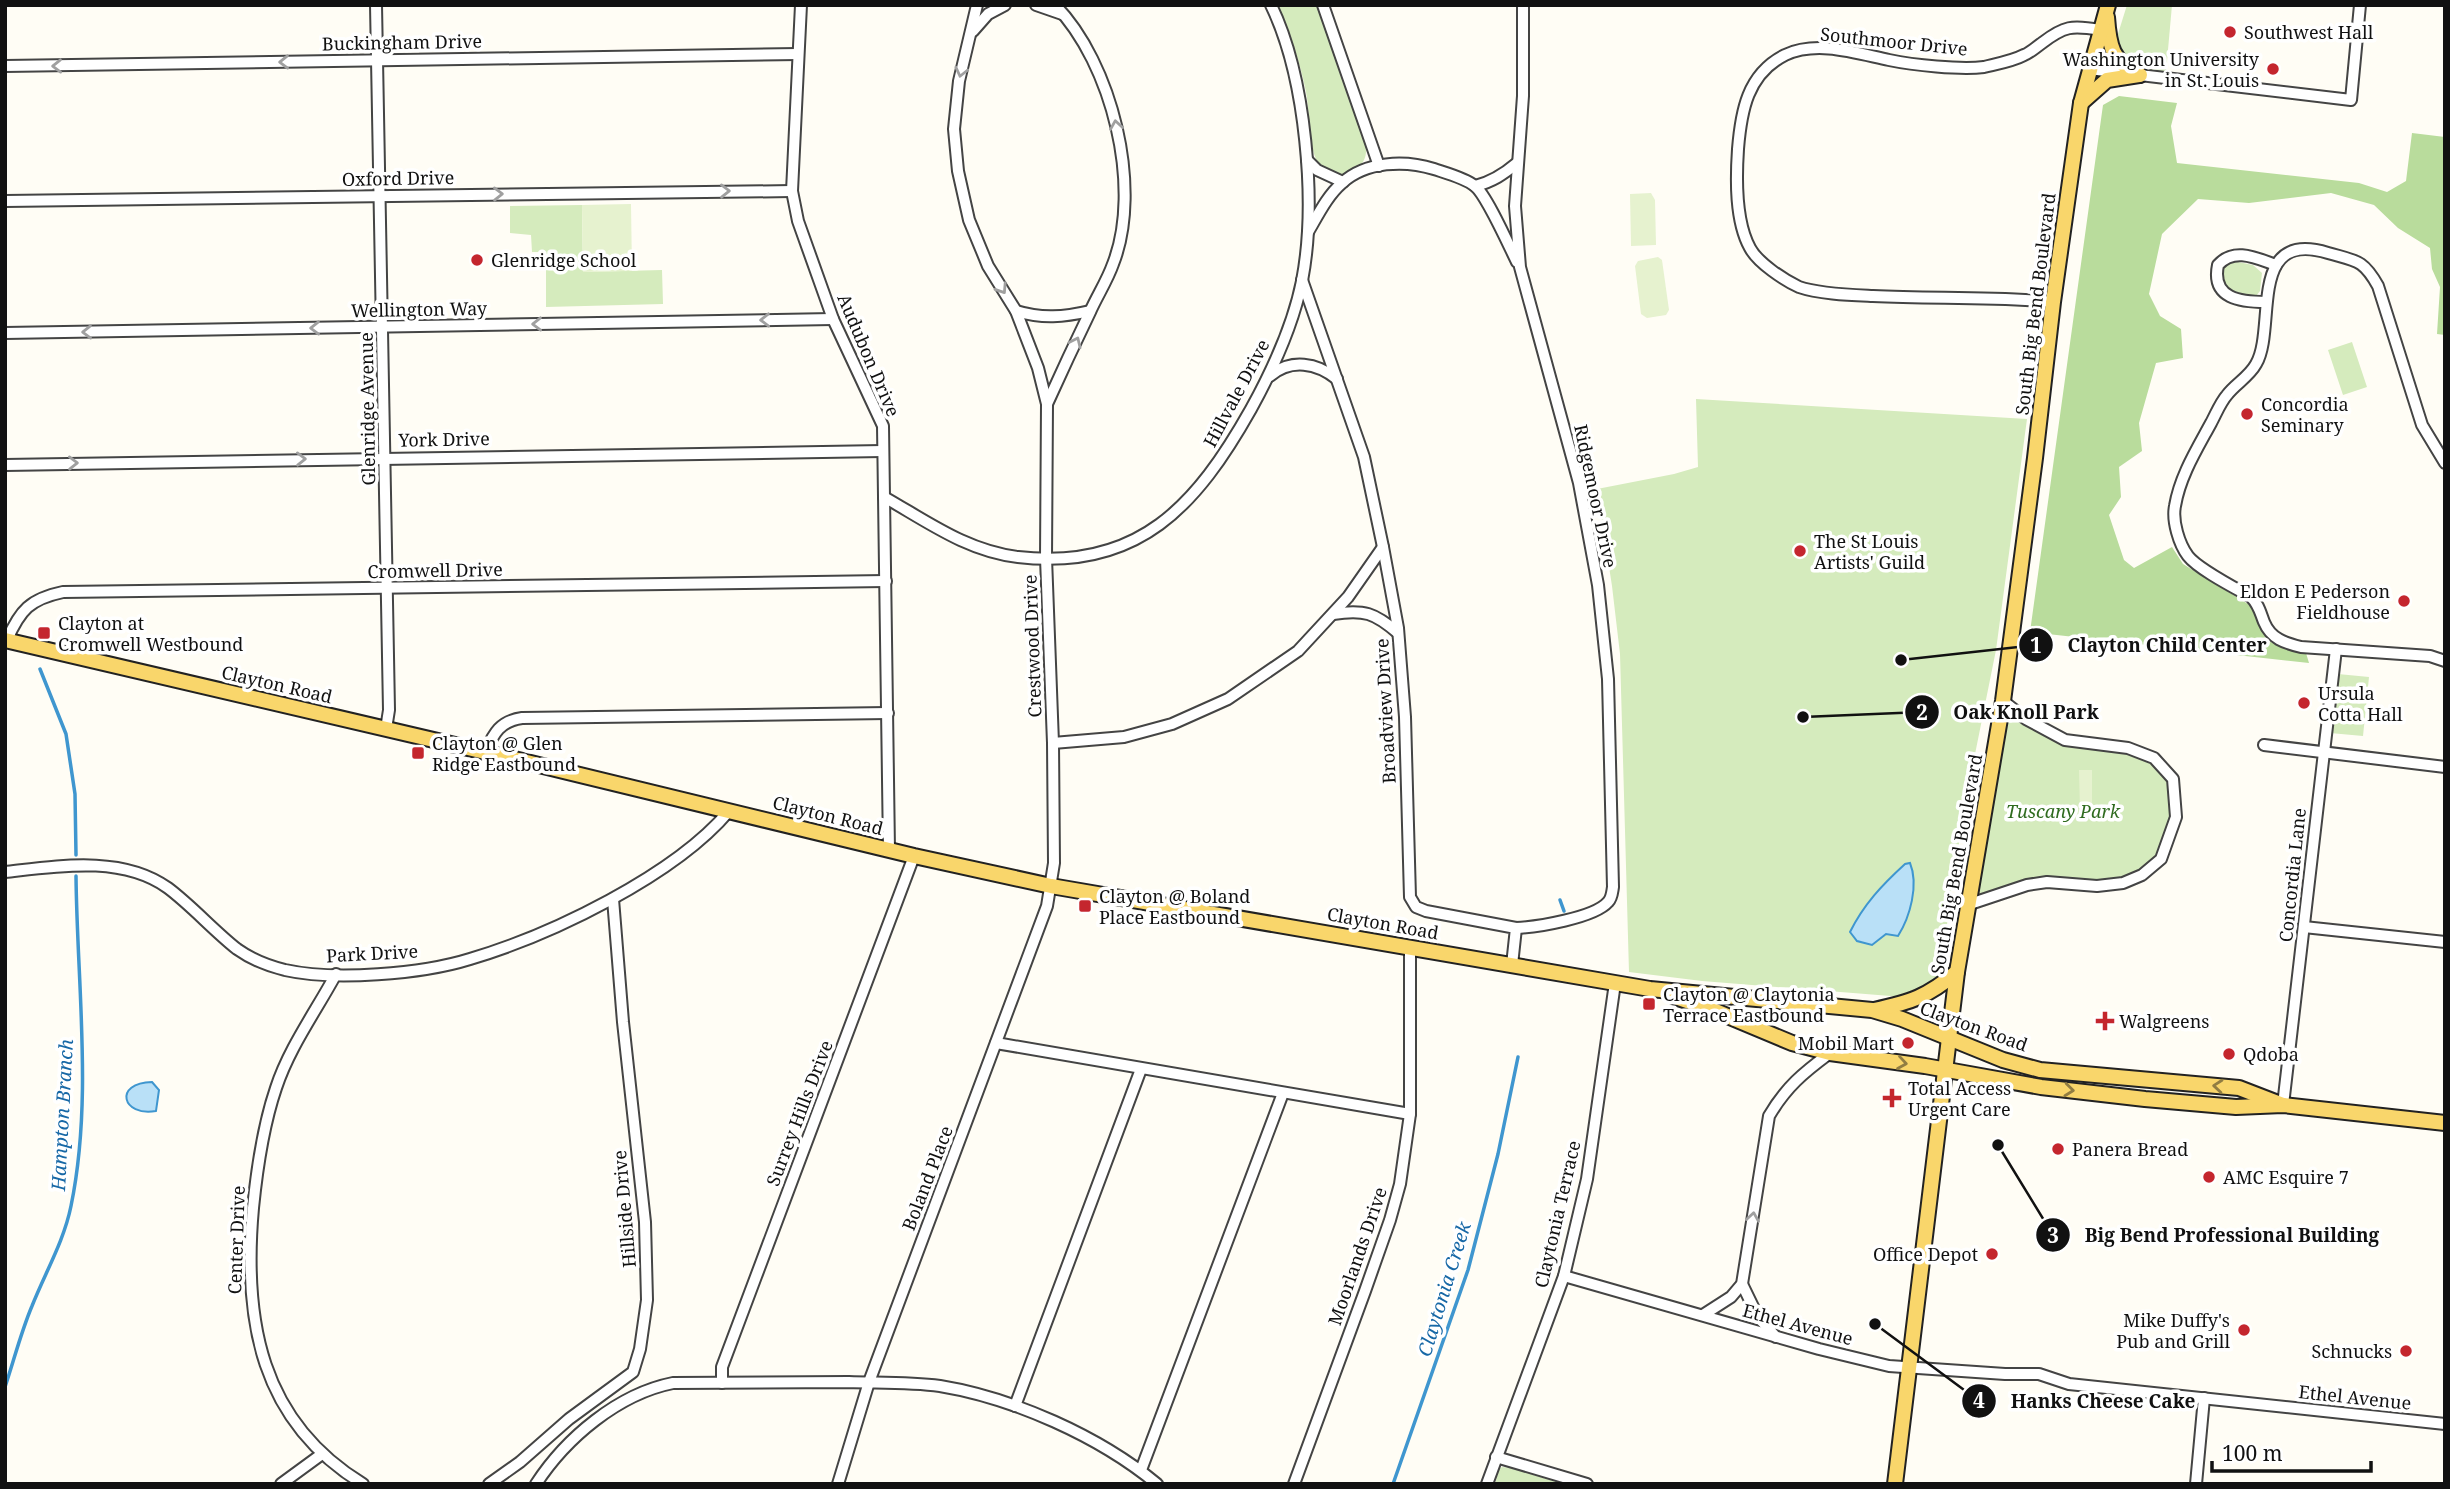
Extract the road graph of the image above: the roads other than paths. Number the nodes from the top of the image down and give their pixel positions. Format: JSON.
{"nodes":[{"id":1,"x":376,"y":5,"type":"edge"},
{"id":2,"x":801,"y":5,"type":"edge"},
{"id":3,"x":977,"y":5,"type":"edge"},
{"id":4,"x":1005,"y":5,"type":"edge"},
{"id":5,"x":1037,"y":5,"type":"edge"},
{"id":6,"x":1055,"y":5,"type":"edge"},
{"id":7,"x":1271,"y":5,"type":"edge"},
{"id":8,"x":1323,"y":5,"type":"edge"},
{"id":9,"x":1523,"y":5,"type":"edge"},
{"id":10,"x":2360,"y":5,"type":"edge"},
{"id":11,"x":2107,"y":7,"type":"edge"},
{"id":12,"x":1064,"y":15,"type":"junction"},
{"id":13,"x":2100,"y":30,"type":"junction"},
{"id":14,"x":971,"y":33,"type":"junction"},
{"id":15,"x":799,"y":54,"type":"junction"},
{"id":16,"x":377,"y":60,"type":"junction"},
{"id":17,"x":5,"y":66,"type":"edge"},
{"id":18,"x":2089,"y":69,"type":"junction"},
{"id":19,"x":2140,"y":75,"type":"junction"},
{"id":20,"x":2081,"y":103,"type":"junction"},
{"id":21,"x":1307,"y":160,"type":"junction"},
{"id":22,"x":1517,"y":163,"type":"junction"},
{"id":23,"x":1379,"y":166,"type":"junction"},
{"id":24,"x":1343,"y":181,"type":"junction"},
{"id":25,"x":1475,"y":186,"type":"junction"},
{"id":26,"x":792,"y":191,"type":"junction"},
{"id":27,"x":380,"y":195,"type":"junction"},
{"id":28,"x":5,"y":201,"type":"edge"},
{"id":29,"x":1307,"y":233,"type":"junction"},
{"id":30,"x":2276,"y":265,"type":"junction"},
{"id":31,"x":1520,"y":267,"type":"junction"},
{"id":32,"x":1302,"y":280,"type":"junction"},
{"id":33,"x":2053,"y":302,"type":"junction"},
{"id":34,"x":2266,"y":302,"type":"junction"},
{"id":35,"x":1016,"y":311,"type":"junction"},
{"id":36,"x":1090,"y":311,"type":"junction"},
{"id":37,"x":833,"y":319,"type":"junction"},
{"id":38,"x":383,"y":327,"type":"junction"},
{"id":39,"x":5,"y":333,"type":"edge"},
{"id":40,"x":1268,"y":378,"type":"junction"},
{"id":41,"x":1337,"y":379,"type":"junction"},
{"id":42,"x":1047,"y":404,"type":"junction"},
{"id":43,"x":883,"y":451,"type":"junction"},
{"id":44,"x":385,"y":457,"type":"junction"},
{"id":45,"x":2445,"y":463,"type":"edge"},
{"id":46,"x":5,"y":465,"type":"edge"},
{"id":47,"x":884,"y":497,"type":"junction"},
{"id":48,"x":1384,"y":547,"type":"junction"},
{"id":49,"x":1046,"y":558,"type":"junction"},
{"id":50,"x":886,"y":581,"type":"junction"},
{"id":51,"x":386,"y":588,"type":"junction"},
{"id":52,"x":1334,"y":614,"type":"junction"},
{"id":53,"x":1398,"y":633,"type":"junction"},
{"id":54,"x":6,"y":640,"type":"edge"},
{"id":55,"x":2336,"y":649,"type":"junction"},
{"id":56,"x":2445,"y":661,"type":"edge"},
{"id":57,"x":2003,"y":701,"type":"junction"},
{"id":58,"x":888,"y":713,"type":"junction"},
{"id":59,"x":386,"y":729,"type":"junction"},
{"id":60,"x":1053,"y":743,"type":"junction"},
{"id":61,"x":2264,"y":745,"type":"dead end"},
{"id":62,"x":485,"y":752,"type":"junction"},
{"id":63,"x":2322,"y":752,"type":"junction"},
{"id":64,"x":2445,"y":767,"type":"edge"},
{"id":65,"x":729,"y":811,"type":"junction"},
{"id":66,"x":890,"y":850,"type":"junction"},
{"id":67,"x":914,"y":856,"type":"junction"},
{"id":68,"x":5,"y":872,"type":"edge"},
{"id":69,"x":1051,"y":886,"type":"junction"},
{"id":70,"x":613,"y":899,"type":"junction"},
{"id":71,"x":1967,"y":905,"type":"junction"},
{"id":72,"x":2304,"y":927,"type":"junction"},
{"id":73,"x":1516,"y":928,"type":"junction"},
{"id":74,"x":2445,"y":942,"type":"edge"},
{"id":75,"x":1410,"y":948,"type":"junction"},
{"id":76,"x":1512,"y":965,"type":"junction"},
{"id":77,"x":1956,"y":972,"type":"junction"},
{"id":78,"x":336,"y":974,"type":"junction"},
{"id":79,"x":1615,"y":983,"type":"junction"},
{"id":80,"x":1650,"y":989,"type":"junction"},
{"id":81,"x":1872,"y":1010,"type":"junction"},
{"id":82,"x":1950,"y":1038,"type":"junction"},
{"id":83,"x":996,"y":1043,"type":"junction"},
{"id":84,"x":1830,"y":1053,"type":"junction"},
{"id":85,"x":1141,"y":1069,"type":"junction"},
{"id":86,"x":1946,"y":1070,"type":"junction"},
{"id":87,"x":1283,"y":1094,"type":"junction"},
{"id":88,"x":2283,"y":1105,"type":"junction"},
{"id":89,"x":1410,"y":1114,"type":"junction"},
{"id":90,"x":2445,"y":1124,"type":"edge"},
{"id":91,"x":1564,"y":1276,"type":"junction"},
{"id":92,"x":1742,"y":1284,"type":"junction"},
{"id":93,"x":1703,"y":1315,"type":"junction"},
{"id":94,"x":1776,"y":1337,"type":"junction"},
{"id":95,"x":1910,"y":1367,"type":"junction"},
{"id":96,"x":869,"y":1382,"type":"junction"},
{"id":97,"x":722,"y":1383,"type":"junction"},
{"id":98,"x":2204,"y":1398,"type":"junction"},
{"id":99,"x":1015,"y":1406,"type":"junction"},
{"id":100,"x":2445,"y":1424,"type":"edge"},
{"id":101,"x":322,"y":1454,"type":"junction"},
{"id":102,"x":1496,"y":1457,"type":"junction"},
{"id":103,"x":1141,"y":1470,"type":"junction"},
{"id":104,"x":281,"y":1484,"type":"edge"},
{"id":105,"x":363,"y":1484,"type":"edge"},
{"id":106,"x":489,"y":1484,"type":"edge"},
{"id":107,"x":536,"y":1484,"type":"edge"},
{"id":108,"x":838,"y":1484,"type":"edge"},
{"id":109,"x":1157,"y":1484,"type":"edge"},
{"id":110,"x":1294,"y":1484,"type":"edge"},
{"id":111,"x":1487,"y":1484,"type":"edge"},
{"id":112,"x":1587,"y":1484,"type":"edge"},
{"id":113,"x":1895,"y":1484,"type":"edge"},
{"id":114,"x":2196,"y":1484,"type":"edge"}],
"edges":[{"from":1,"to":16,"type":"street","name":"Glenridge Avenue"},
{"from":2,"to":15,"type":"street","name":"Audubon Drive"},
{"from":3,"to":14,"type":"street","name":"Crestwood Drive"},
{"from":4,"to":14,"type":"street"},
{"from":5,"to":12,"type":"street"},
{"from":6,"to":12,"type":"street","name":"Crestwood Drive"},
{"from":7,"to":21,"type":"street","name":"Hillvale Drive"},
{"from":8,"to":23,"type":"street"},
{"from":9,"to":22,"type":"street","name":"Ridgemoor Drive"},
{"from":10,"to":19,"type":"street"},
{"from":11,"to":13,"type":"main road","name":"South Big Bend Boulevard"},
{"from":11,"to":19,"type":"main road"},
{"from":36,"to":12,"type":"street","name":"Crestwood Drive","one_way":true},
{"from":13,"to":18,"type":"main road","name":"South Big Bend Boulevard"},
{"from":13,"to":33,"type":"street","name":"Southmoor Drive"},
{"from":14,"to":35,"type":"street","name":"Crestwood Drive","one_way":true},
{"from":15,"to":16,"type":"street","name":"Buckingham Drive"},
{"from":15,"to":26,"type":"street","name":"Audubon Drive"},
{"from":16,"to":17,"type":"street","name":"Buckingham Drive","one_way":true},
{"from":16,"to":27,"type":"street","name":"Glenridge Avenue"},
{"from":18,"to":19,"type":"street"},
{"from":18,"to":20,"type":"main road","name":"South Big Bend Boulevard"},
{"from":19,"to":20,"type":"main road"},
{"from":20,"to":33,"type":"main road","name":"South Big Bend Boulevard"},
{"from":21,"to":24,"type":"street"},
{"from":21,"to":29,"type":"street","name":"Hillvale Drive"},
{"from":22,"to":25,"type":"street"},
{"from":22,"to":31,"type":"street","name":"Ridgemoor Drive"},
{"from":23,"to":24,"type":"street"},
{"from":23,"to":25,"type":"street"},
{"from":24,"to":29,"type":"street"},
{"from":25,"to":31,"type":"street"},
{"from":27,"to":26,"type":"street","name":"Oxford Drive","one_way":true},
{"from":26,"to":37,"type":"street","name":"Audubon Drive"},
{"from":27,"to":28,"type":"street","name":"Oxford Drive"},
{"from":27,"to":38,"type":"street","name":"Glenridge Avenue"},
{"from":29,"to":32,"type":"street","name":"Hillvale Drive"},
{"from":30,"to":34,"type":"street"},
{"from":30,"to":34,"type":"street"},
{"from":30,"to":45,"type":"street"},
{"from":31,"to":73,"type":"street","name":"Ridgemoor Drive"},
{"from":32,"to":40,"type":"street","name":"Hillvale Drive"},
{"from":32,"to":41,"type":"street","name":"Broadview Drive"},
{"from":33,"to":57,"type":"main road","name":"South Big Bend Boulevard"},
{"from":34,"to":55,"type":"street"},
{"from":35,"to":36,"type":"street"},
{"from":35,"to":42,"type":"street","name":"Crestwood Drive"},
{"from":42,"to":36,"type":"street","name":"Crestwood Drive","one_way":true},
{"from":37,"to":38,"type":"street","name":"Wellington Way","one_way":true},
{"from":37,"to":43,"type":"street","name":"Audubon Drive"},
{"from":38,"to":39,"type":"street","name":"Wellington Way","one_way":true},
{"from":38,"to":44,"type":"street","name":"Glenridge Avenue"},
{"from":40,"to":41,"type":"street"},
{"from":40,"to":49,"type":"street","name":"Hillvale Drive"},
{"from":41,"to":48,"type":"street","name":"Broadview Drive"},
{"from":42,"to":49,"type":"street","name":"Crestwood Drive"},
{"from":43,"to":44,"type":"street","name":"York Drive"},
{"from":43,"to":47,"type":"street","name":"Audubon Drive"},
{"from":46,"to":44,"type":"street","name":"York Drive","one_way":true},
{"from":44,"to":51,"type":"street","name":"Glenridge Avenue"},
{"from":47,"to":49,"type":"street","name":"Hillvale Drive"},
{"from":47,"to":50,"type":"street","name":"Audubon Drive"},
{"from":48,"to":52,"type":"street"},
{"from":48,"to":53,"type":"street","name":"Broadview Drive"},
{"from":49,"to":60,"type":"street","name":"Crestwood Drive"},
{"from":50,"to":51,"type":"street","name":"Cromwell Drive"},
{"from":50,"to":58,"type":"street","name":"Audubon Drive"},
{"from":51,"to":54,"type":"street","name":"Cromwell Drive"},
{"from":51,"to":59,"type":"street","name":"Glenridge Avenue"},
{"from":52,"to":53,"type":"street"},
{"from":52,"to":60,"type":"street"},
{"from":53,"to":73,"type":"street","name":"Broadview Drive"},
{"from":54,"to":59,"type":"main road","name":"Clayton Road"},
{"from":55,"to":56,"type":"street"},
{"from":55,"to":63,"type":"street","name":"Concordia Lane"},
{"from":57,"to":71,"type":"main road","name":"South Big Bend Boulevard"},
{"from":57,"to":71,"type":"street"},
{"from":58,"to":62,"type":"street"},
{"from":58,"to":66,"type":"street","name":"Audubon Drive"},
{"from":59,"to":62,"type":"main road","name":"Clayton Road"},
{"from":60,"to":69,"type":"street","name":"Crestwood Drive"},
{"from":61,"to":63,"type":"street"},
{"from":62,"to":65,"type":"main road","name":"Clayton Road"},
{"from":63,"to":64,"type":"street"},
{"from":63,"to":72,"type":"street","name":"Concordia Lane"},
{"from":65,"to":66,"type":"main road","name":"Clayton Road"},
{"from":65,"to":70,"type":"street","name":"Park Drive"},
{"from":66,"to":67,"type":"main road","name":"Clayton Road"},
{"from":67,"to":69,"type":"main road","name":"Clayton Road"},
{"from":67,"to":97,"type":"street","name":"Surrey Hills Drive"},
{"from":68,"to":78,"type":"street","name":"Park Drive"},
{"from":69,"to":75,"type":"main road","name":"Clayton Road"},
{"from":69,"to":83,"type":"street","name":"Boland Place"},
{"from":70,"to":78,"type":"street","name":"Park Drive"},
{"from":70,"to":106,"type":"street","name":"Hillside Drive"},
{"from":71,"to":77,"type":"main road","name":"South Big Bend Boulevard"},
{"from":72,"to":74,"type":"street"},
{"from":72,"to":88,"type":"street","name":"Concordia Lane"},
{"from":73,"to":76,"type":"street"},
{"from":75,"to":76,"type":"main road","name":"Clayton Road"},
{"from":75,"to":89,"type":"street","name":"Moorlands Drive"},
{"from":76,"to":79,"type":"main road","name":"Clayton Road"},
{"from":77,"to":81,"type":"main road"},
{"from":77,"to":82,"type":"main road","name":"South Big Bend Boulevard"},
{"from":78,"to":101,"type":"street","name":"Center Drive"},
{"from":79,"to":80,"type":"main road","name":"Clayton Road"},
{"from":79,"to":91,"type":"street","name":"Claytonia Terrace"},
{"from":80,"to":81,"type":"main road","name":"Clayton Road"},
{"from":80,"to":84,"type":"main road","name":"Clayton Road"},
{"from":81,"to":82,"type":"main road","name":"Clayton Road"},
{"from":82,"to":86,"type":"main road","name":"South Big Bend Boulevard"},
{"from":88,"to":82,"type":"main road","name":"Clayton Road","one_way":true},
{"from":83,"to":85,"type":"street"},
{"from":83,"to":96,"type":"street","name":"Boland Place"},
{"from":84,"to":86,"type":"main road","name":"Clayton Road","one_way":true},
{"from":92,"to":84,"type":"street","one_way":true},
{"from":85,"to":87,"type":"street"},
{"from":85,"to":99,"type":"street"},
{"from":86,"to":88,"type":"main road","name":"Clayton Road","one_way":true},
{"from":86,"to":95,"type":"main road","name":"South Big Bend Boulevard"},
{"from":87,"to":89,"type":"street"},
{"from":87,"to":103,"type":"street"},
{"from":88,"to":90,"type":"main road","name":"Clayton Road"},
{"from":89,"to":110,"type":"street","name":"Moorlands Drive"},
{"from":91,"to":93,"type":"street","name":"Ethel Avenue"},
{"from":91,"to":102,"type":"street","name":"Claytonia Terrace"},
{"from":92,"to":93,"type":"street"},
{"from":92,"to":94,"type":"street"},
{"from":93,"to":94,"type":"street","name":"Ethel Avenue"},
{"from":94,"to":95,"type":"street","name":"Ethel Avenue"},
{"from":95,"to":98,"type":"street","name":"Ethel Avenue"},
{"from":95,"to":113,"type":"main road","name":"South Big Bend Boulevard"},
{"from":96,"to":97,"type":"street"},
{"from":96,"to":99,"type":"street"},
{"from":96,"to":108,"type":"street","name":"Boland Place"},
{"from":97,"to":107,"type":"street"},
{"from":98,"to":100,"type":"street","name":"Ethel Avenue"},
{"from":98,"to":114,"type":"street"},
{"from":99,"to":103,"type":"street"},
{"from":101,"to":104,"type":"street"},
{"from":101,"to":105,"type":"street","name":"Center Drive"},
{"from":102,"to":111,"type":"street","name":"Claytonia Terrace"},
{"from":102,"to":112,"type":"street"},
{"from":103,"to":109,"type":"street"}]}
